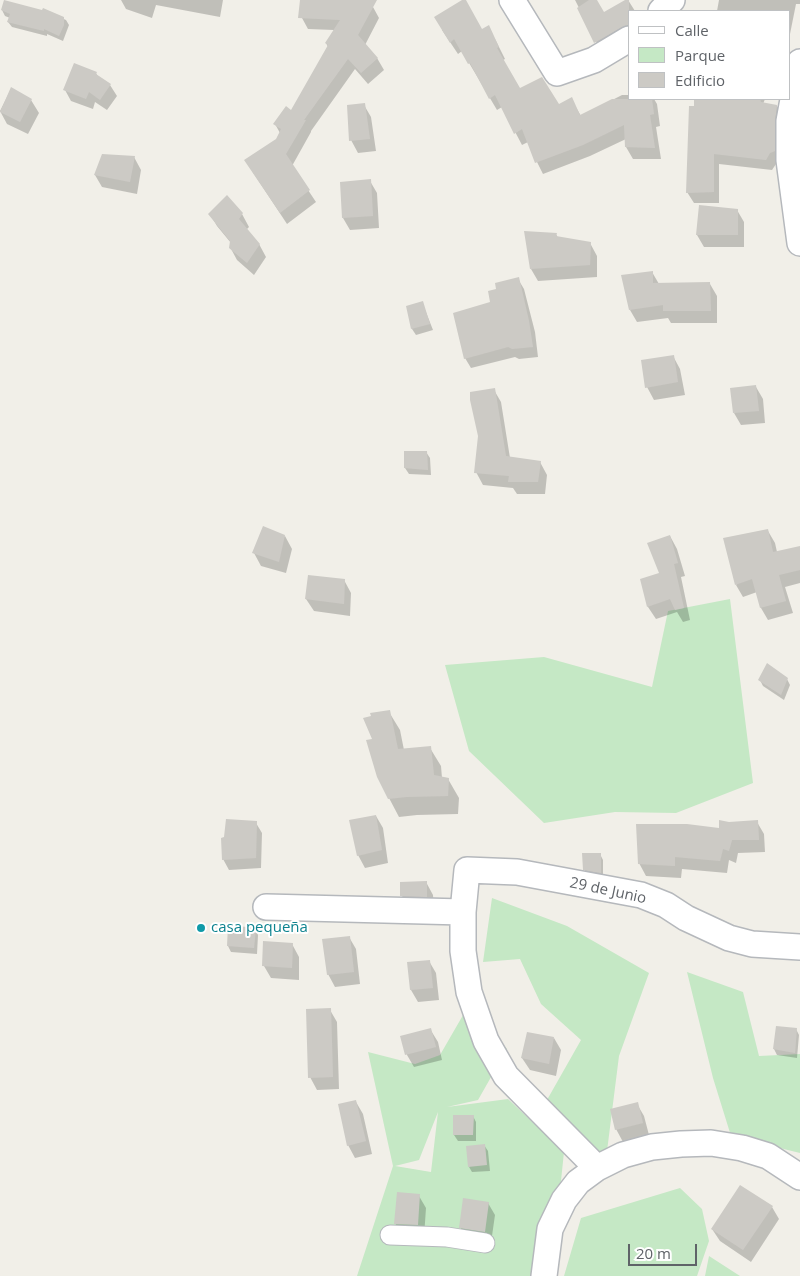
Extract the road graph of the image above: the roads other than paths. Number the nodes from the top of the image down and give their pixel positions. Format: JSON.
{"nodes":[{"id":1,"x":512,"y":0,"type":"edge"},
{"id":2,"x":672,"y":0,"type":"edge"},
{"id":3,"x":662,"y":10,"type":"edge"},
{"id":4,"x":628,"y":40,"type":"edge"},
{"id":5,"x":800,"y":62,"type":"edge"},
{"id":6,"x":800,"y":243,"type":"edge"},
{"id":7,"x":266,"y":907,"type":"dead end"},
{"id":8,"x":463,"y":912,"type":"junction"},
{"id":9,"x":800,"y":947,"type":"edge"},
{"id":10,"x":597,"y":1168,"type":"junction"},
{"id":11,"x":800,"y":1177,"type":"edge"},
{"id":12,"x":390,"y":1235,"type":"dead end"},
{"id":13,"x":486,"y":1243,"type":"dead end"},
{"id":14,"x":544,"y":1276,"type":"edge"}],
"edges":[{"from":1,"to":4,"type":"street"},
{"from":2,"to":3,"type":"street"},
{"from":5,"to":6,"type":"street"},
{"from":7,"to":8,"type":"street"},
{"from":8,"to":9,"type":"street","name":"29 de Junio"},
{"from":8,"to":10,"type":"street"},
{"from":10,"to":11,"type":"street"},
{"from":10,"to":14,"type":"street"},
{"from":12,"to":13,"type":"street"}]}
